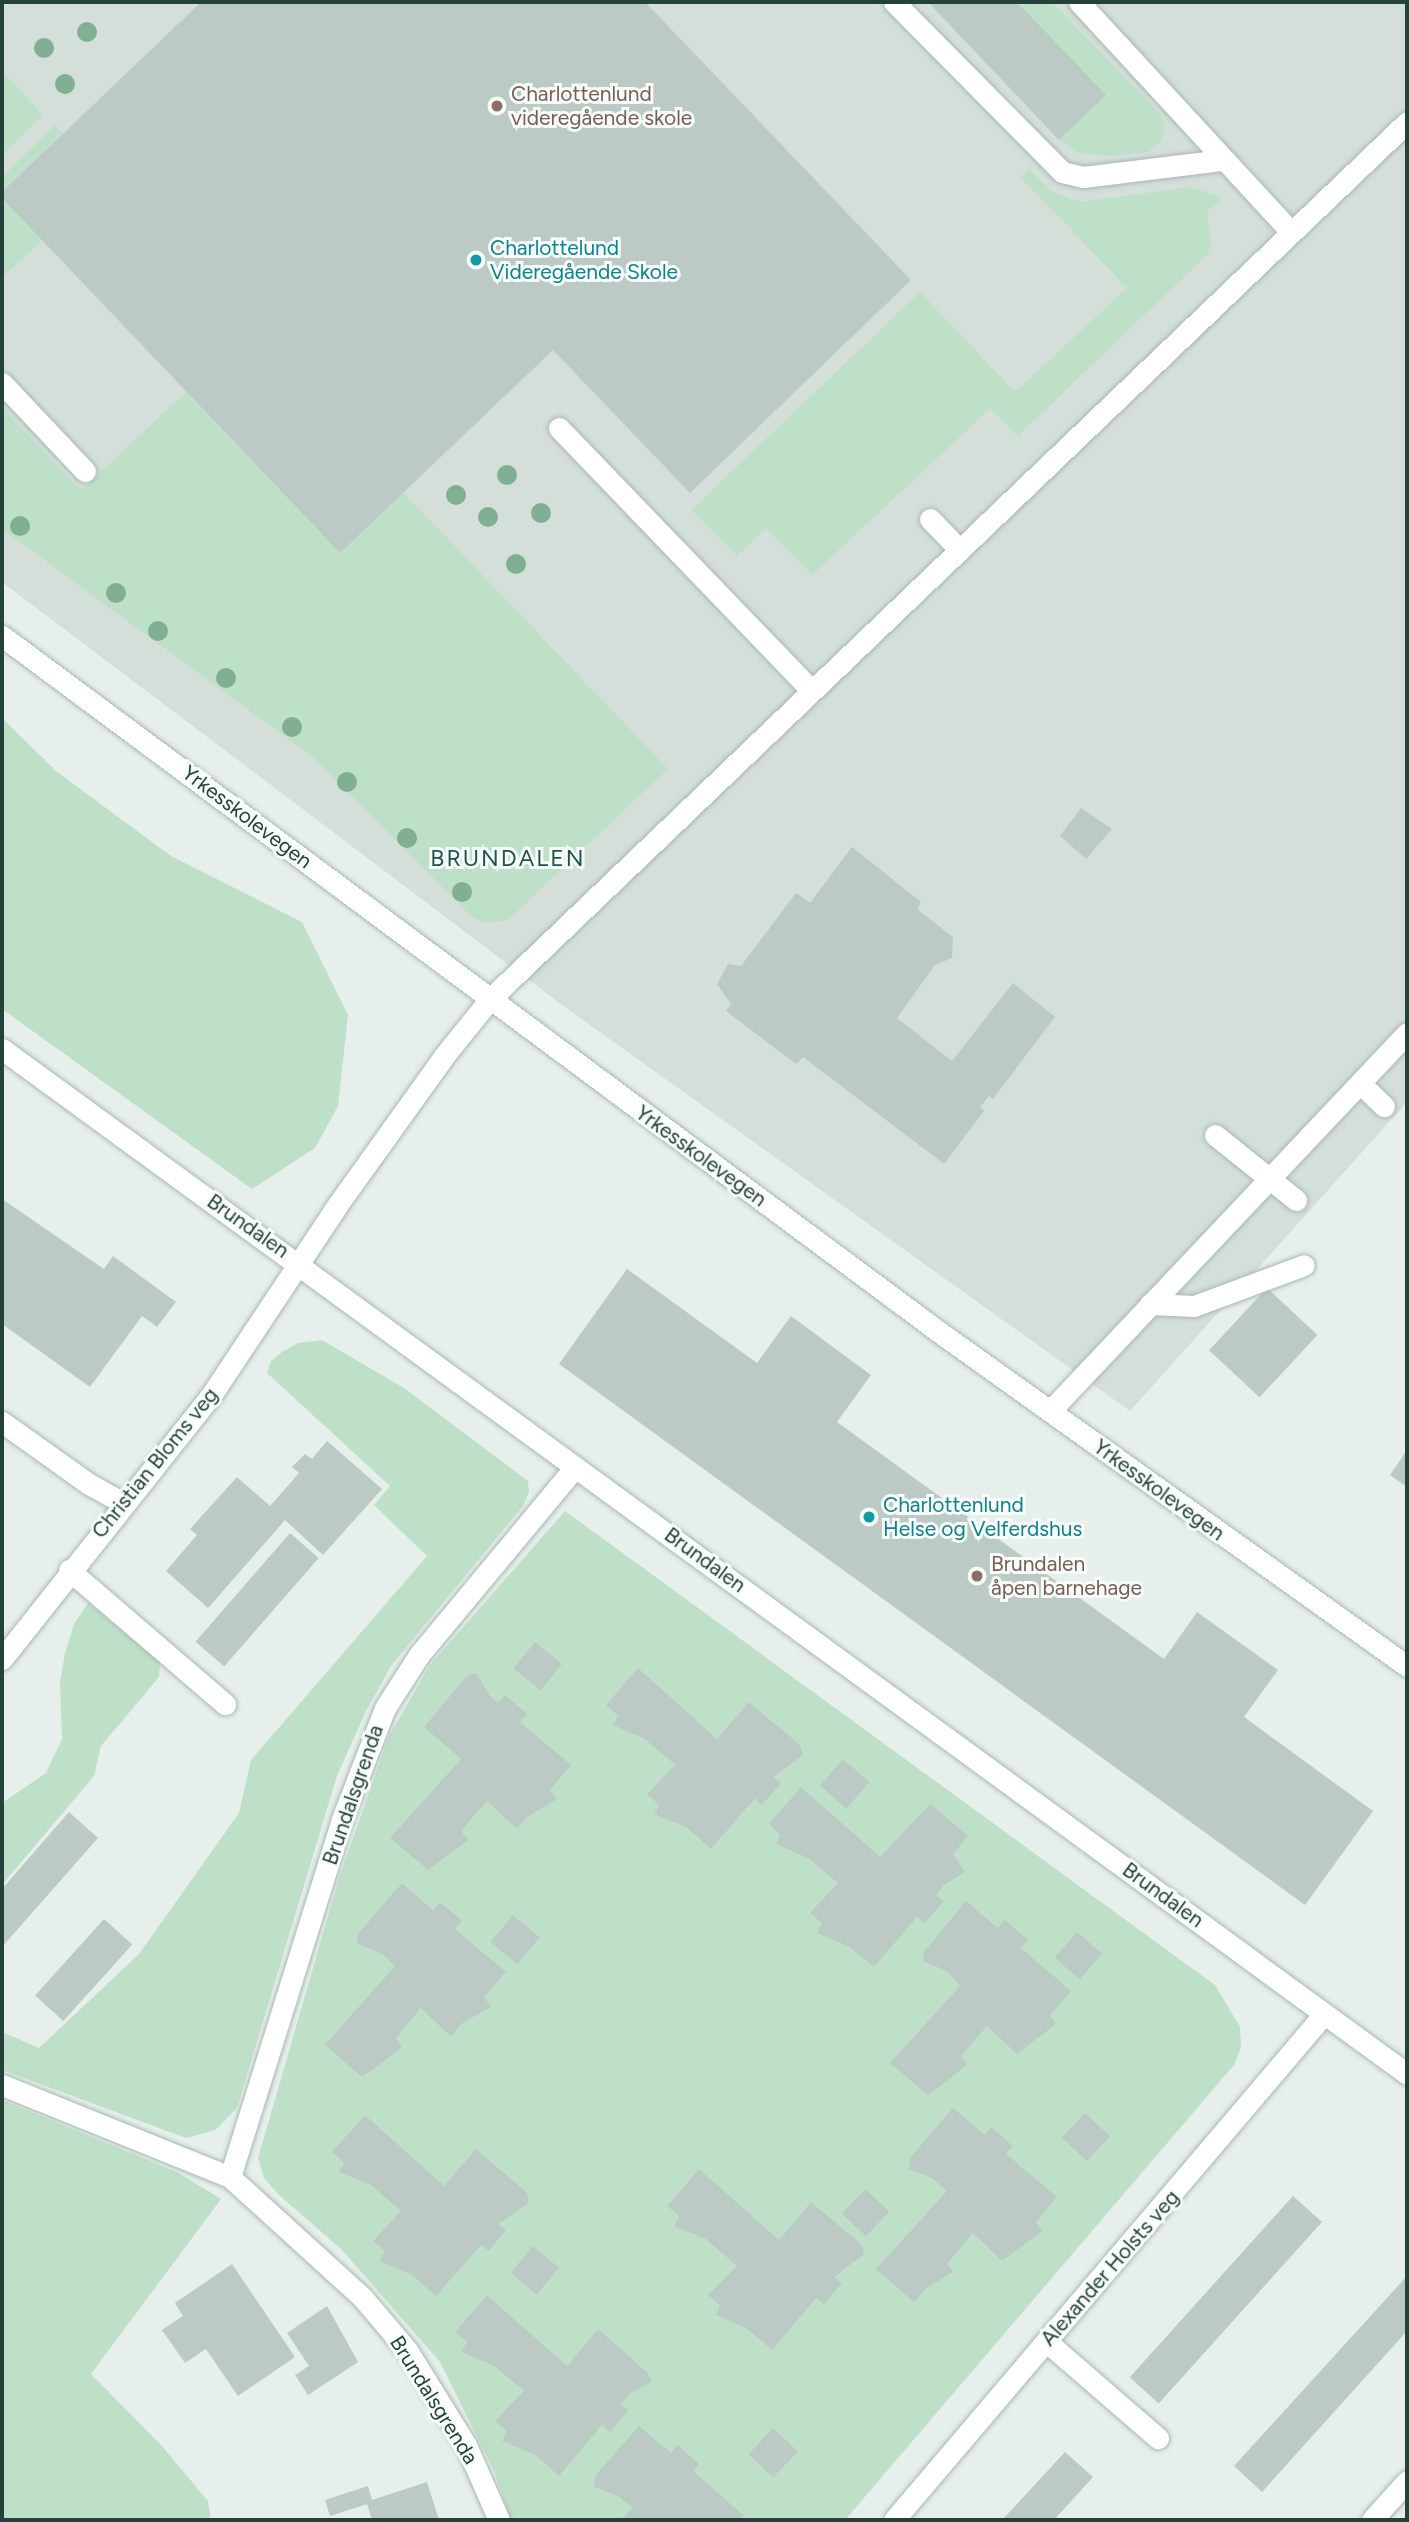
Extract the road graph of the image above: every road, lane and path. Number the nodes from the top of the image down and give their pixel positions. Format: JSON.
{"nodes":[{"id":1,"x":894,"y":2,"type":"edge"},
{"id":2,"x":1079,"y":2,"type":"edge"},
{"id":3,"x":1407,"y":122,"type":"edge"},
{"id":4,"x":1221,"y":160,"type":"junction"},
{"id":5,"x":1290,"y":231,"type":"junction"},
{"id":6,"x":2,"y":383,"type":"edge"},
{"id":7,"x":559,"y":428,"type":"dead end"},
{"id":8,"x":85,"y":471,"type":"dead end"},
{"id":9,"x":930,"y":519,"type":"dead end"},
{"id":10,"x":959,"y":549,"type":"junction"},
{"id":11,"x":2,"y":636,"type":"edge"},
{"id":12,"x":811,"y":690,"type":"junction"},
{"id":13,"x":489,"y":1000,"type":"junction"},
{"id":14,"x":1407,"y":1033,"type":"edge"},
{"id":15,"x":2,"y":1048,"type":"edge"},
{"id":16,"x":1361,"y":1084,"type":"junction"},
{"id":17,"x":1384,"y":1106,"type":"dead end"},
{"id":18,"x":1215,"y":1135,"type":"dead end"},
{"id":19,"x":1270,"y":1177,"type":"junction"},
{"id":20,"x":1296,"y":1200,"type":"dead end"},
{"id":21,"x":298,"y":1261,"type":"junction"},
{"id":22,"x":1304,"y":1265,"type":"dead end"},
{"id":23,"x":1150,"y":1304,"type":"junction"},
{"id":24,"x":1050,"y":1411,"type":"junction"},
{"id":25,"x":2,"y":1422,"type":"edge"},
{"id":26,"x":575,"y":1467,"type":"junction"},
{"id":27,"x":125,"y":1504,"type":"junction"},
{"id":28,"x":69,"y":1570,"type":"junction"},
{"id":29,"x":2,"y":1659,"type":"edge"},
{"id":30,"x":1407,"y":1666,"type":"edge"},
{"id":31,"x":225,"y":1704,"type":"dead end"},
{"id":32,"x":1324,"y":2014,"type":"junction"},
{"id":33,"x":1407,"y":2074,"type":"edge"},
{"id":34,"x":2,"y":2085,"type":"edge"},
{"id":35,"x":230,"y":2177,"type":"junction"},
{"id":36,"x":1047,"y":2342,"type":"junction"},
{"id":37,"x":1158,"y":2438,"type":"dead end"},
{"id":38,"x":1407,"y":2482,"type":"edge"},
{"id":39,"x":499,"y":2520,"type":"edge"},
{"id":40,"x":894,"y":2520,"type":"edge"},
{"id":41,"x":1372,"y":2520,"type":"edge"}],
"edges":[{"from":1,"to":4,"type":"street"},
{"from":2,"to":4,"type":"street"},
{"from":3,"to":5,"type":"street","name":"Christian Bloms veg"},
{"from":4,"to":5,"type":"street"},
{"from":5,"to":10,"type":"street","name":"Christian Bloms veg"},
{"from":6,"to":8,"type":"street"},
{"from":7,"to":12,"type":"street"},
{"from":9,"to":10,"type":"street"},
{"from":10,"to":12,"type":"street","name":"Christian Bloms veg"},
{"from":11,"to":13,"type":"street","name":"Yrkesskolevegen"},
{"from":12,"to":13,"type":"street","name":"Christian Bloms veg"},
{"from":13,"to":21,"type":"street","name":"Christian Bloms veg"},
{"from":13,"to":24,"type":"street","name":"Yrkesskolevegen"},
{"from":14,"to":16,"type":"street"},
{"from":15,"to":21,"type":"street","name":"Brundalen"},
{"from":16,"to":17,"type":"street"},
{"from":16,"to":19,"type":"street"},
{"from":18,"to":19,"type":"street"},
{"from":19,"to":20,"type":"street"},
{"from":19,"to":23,"type":"street"},
{"from":21,"to":26,"type":"street","name":"Brundalen"},
{"from":21,"to":27,"type":"street","name":"Christian Bloms veg"},
{"from":22,"to":23,"type":"street"},
{"from":23,"to":24,"type":"street"},
{"from":24,"to":30,"type":"street","name":"Yrkesskolevegen"},
{"from":25,"to":27,"type":"street"},
{"from":26,"to":32,"type":"street","name":"Brundalen"},
{"from":26,"to":35,"type":"street","name":"Brundalsgrenda"},
{"from":27,"to":28,"type":"street","name":"Christian Bloms veg"},
{"from":28,"to":29,"type":"street","name":"Christian Bloms veg"},
{"from":28,"to":31,"type":"street"},
{"from":32,"to":33,"type":"street","name":"Brundalen"},
{"from":32,"to":36,"type":"street","name":"Alexander Holsts veg"},
{"from":34,"to":35,"type":"street","name":"Brundalsgrenda"},
{"from":35,"to":39,"type":"street","name":"Brundalsgrenda"},
{"from":36,"to":37,"type":"street"},
{"from":36,"to":40,"type":"street","name":"Alexander Holsts veg"},
{"from":38,"to":41,"type":"street"}]}
